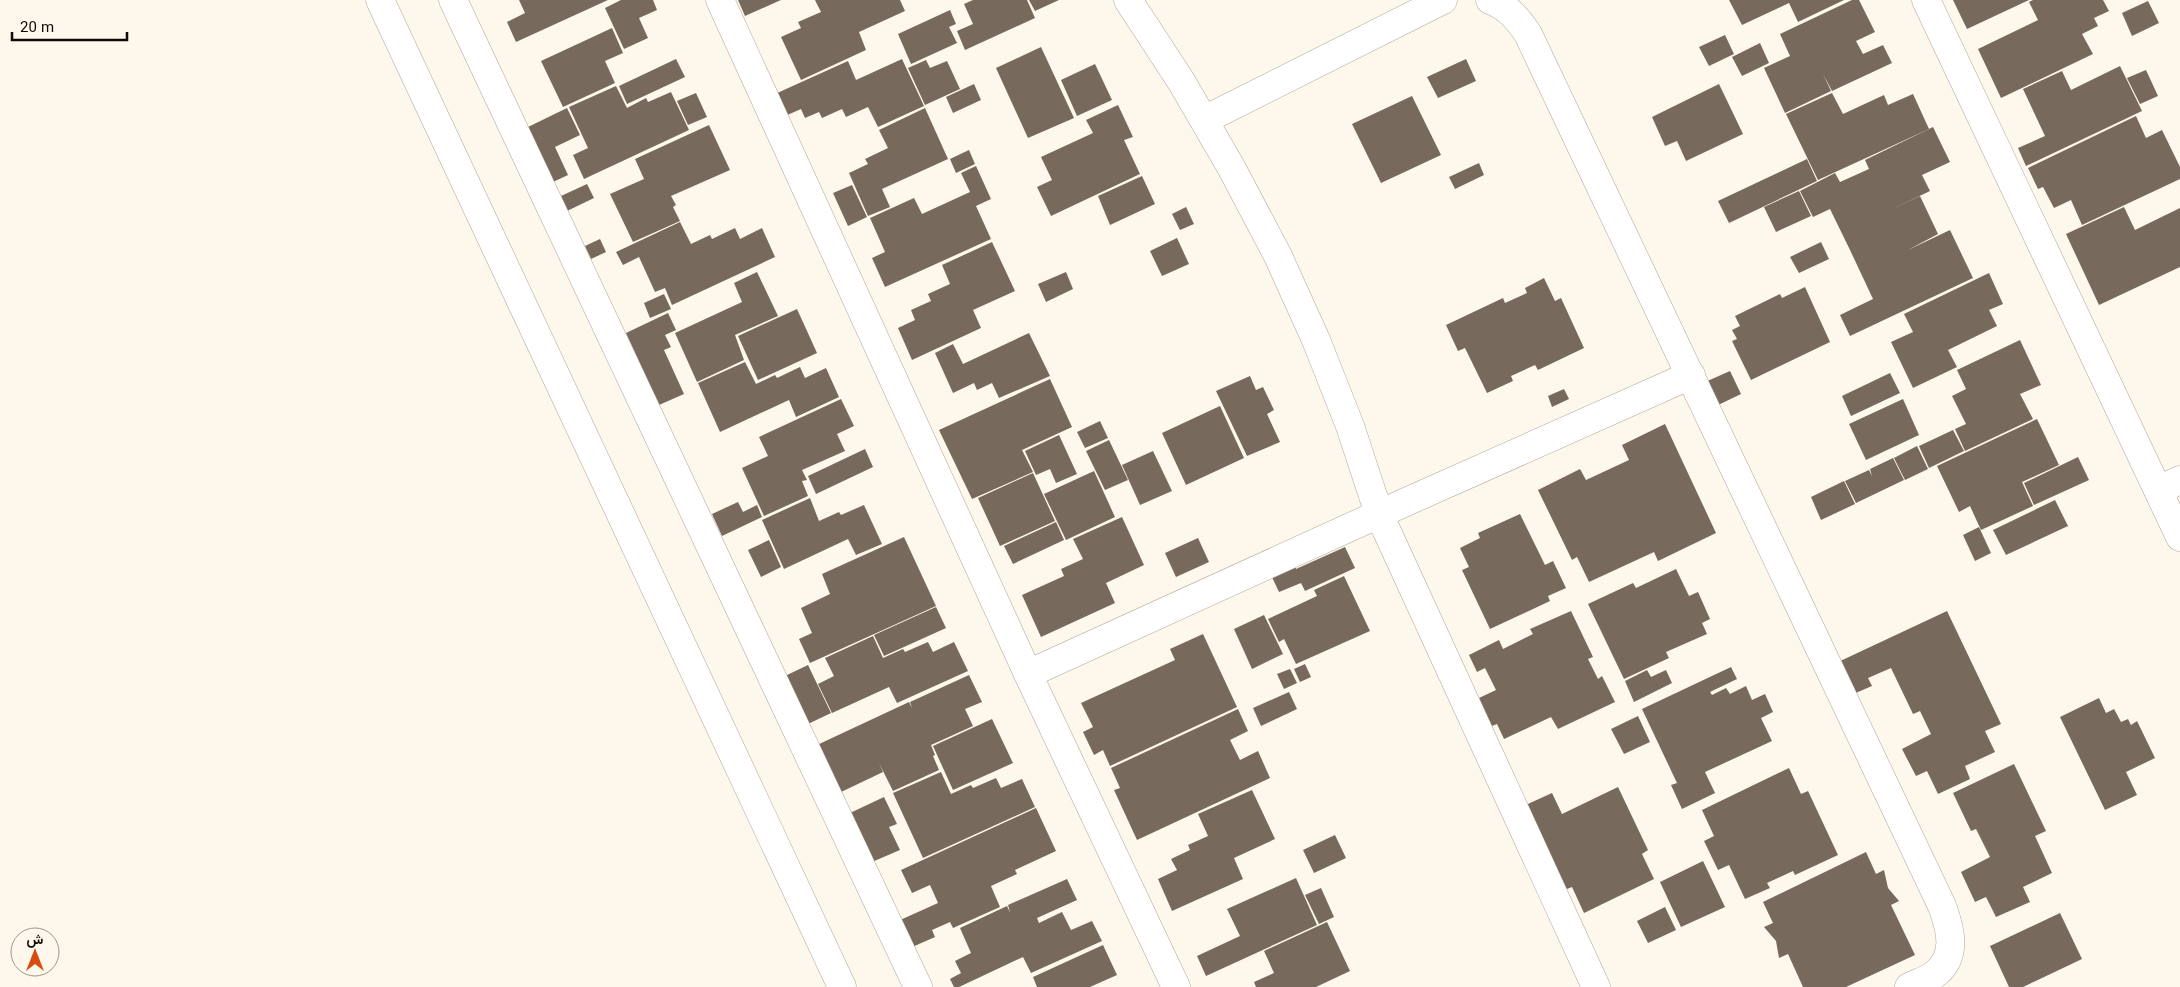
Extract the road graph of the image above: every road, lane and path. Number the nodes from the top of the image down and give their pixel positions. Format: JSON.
{"nodes":[{"id":1,"x":380,"y":0,"type":"edge"},
{"id":2,"x":453,"y":0,"type":"edge"},
{"id":3,"x":720,"y":0,"type":"edge"},
{"id":4,"x":1128,"y":0,"type":"edge"},
{"id":5,"x":1444,"y":0,"type":"edge"},
{"id":6,"x":1490,"y":0,"type":"edge"},
{"id":7,"x":1926,"y":0,"type":"edge"},
{"id":8,"x":1204,"y":120,"type":"junction"},
{"id":9,"x":1691,"y":375,"type":"junction"},
{"id":10,"x":2169,"y":485,"type":"edge"},
{"id":11,"x":1380,"y":514,"type":"junction"},
{"id":12,"x":2180,"y":537,"type":"edge"},
{"id":13,"x":1028,"y":674,"type":"junction"},
{"id":14,"x":842,"y":987,"type":"edge"},
{"id":15,"x":918,"y":987,"type":"edge"},
{"id":16,"x":1176,"y":987,"type":"edge"},
{"id":17,"x":1596,"y":987,"type":"edge"},
{"id":18,"x":1909,"y":987,"type":"edge"}],
"edges":[{"from":1,"to":14,"type":"street"},
{"from":2,"to":15,"type":"street"},
{"from":3,"to":13,"type":"street"},
{"from":4,"to":8,"type":"street"},
{"from":5,"to":8,"type":"street"},
{"from":6,"to":9,"type":"street"},
{"from":7,"to":10,"type":"street"},
{"from":8,"to":11,"type":"street"},
{"from":9,"to":11,"type":"street"},
{"from":9,"to":18,"type":"street"},
{"from":10,"to":12,"type":"street"},
{"from":11,"to":13,"type":"street"},
{"from":11,"to":17,"type":"street"},
{"from":13,"to":16,"type":"street"}]}
